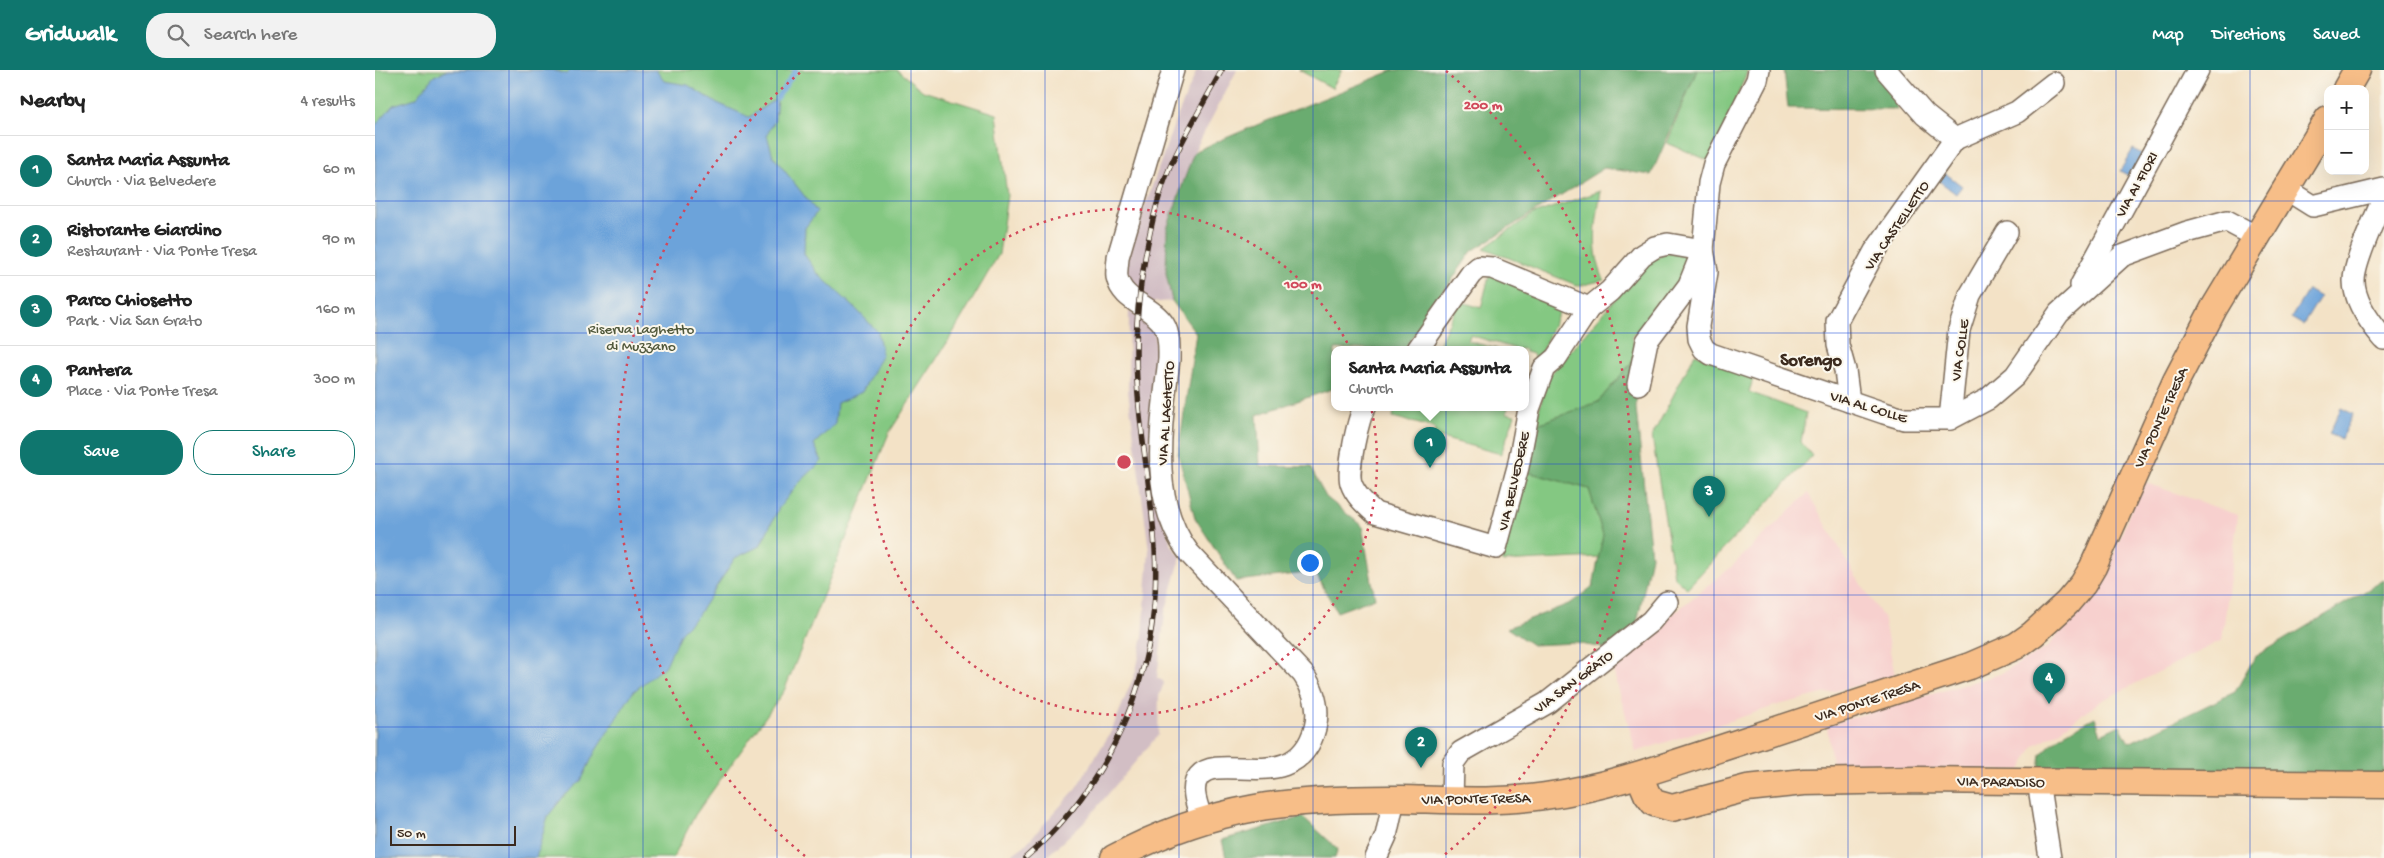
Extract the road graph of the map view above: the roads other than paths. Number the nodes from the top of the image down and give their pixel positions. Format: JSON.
{"nodes":[{"id":1,"x":1173,"y":70,"type":"edge"},
{"id":2,"x":1759,"y":70,"type":"edge"},
{"id":3,"x":1886,"y":70,"type":"edge"},
{"id":4,"x":2198,"y":70,"type":"edge"},
{"id":5,"x":2357,"y":70,"type":"edge"},
{"id":6,"x":2054,"y":83,"type":"dead end"},
{"id":7,"x":2348,"y":85,"type":"edge"},
{"id":8,"x":2324,"y":126,"type":"edge"},
{"id":9,"x":1955,"y":139,"type":"junction"},
{"id":10,"x":2286,"y":189,"type":"junction"},
{"id":11,"x":2384,"y":189,"type":"edge"},
{"id":12,"x":2384,"y":197,"type":"edge"},
{"id":13,"x":2007,"y":232,"type":"dead end"},
{"id":14,"x":2257,"y":237,"type":"junction"},
{"id":15,"x":1703,"y":250,"type":"junction"},
{"id":16,"x":2074,"y":298,"type":"junction"},
{"id":17,"x":1589,"y":308,"type":"junction"},
{"id":18,"x":2384,"y":339,"type":"edge"},
{"id":19,"x":1420,"y":346,"type":"edge"},
{"id":20,"x":1638,"y":384,"type":"dead end"},
{"id":21,"x":1849,"y":400,"type":"junction"},
{"id":22,"x":1529,"y":409,"type":"edge"},
{"id":23,"x":1363,"y":411,"type":"edge"},
{"id":24,"x":1529,"y":411,"type":"edge"},
{"id":25,"x":1950,"y":419,"type":"junction"},
{"id":26,"x":1667,"y":602,"type":"dead end"},
{"id":27,"x":1639,"y":775,"type":"junction"},
{"id":28,"x":2038,"y":781,"type":"junction"},
{"id":29,"x":2384,"y":784,"type":"edge"},
{"id":30,"x":1394,"y":799,"type":"junction"},
{"id":31,"x":1452,"y":800,"type":"junction"},
{"id":32,"x":1202,"y":820,"type":"junction"},
{"id":33,"x":1114,"y":858,"type":"edge"},
{"id":34,"x":1376,"y":858,"type":"edge"},
{"id":35,"x":2050,"y":858,"type":"edge"}],
"edges":[{"from":1,"to":32,"type":"street","name":"VIA AL LAGHETTO"},
{"from":2,"to":15,"type":"street","name":"VIA AL COLLE"},
{"from":3,"to":9,"type":"street"},
{"from":4,"to":16,"type":"street","name":"VIA AI FIORI"},
{"from":5,"to":7,"type":"main road"},
{"from":6,"to":9,"type":"street"},
{"from":8,"to":10,"type":"main road","name":"VIA PONTE TRESA"},
{"from":9,"to":21,"type":"street","name":"VIA CASTELLETTO"},
{"from":10,"to":11,"type":"street"},
{"from":10,"to":14,"type":"main road","name":"VIA PONTE TRESA"},
{"from":12,"to":18,"type":"street"},
{"from":13,"to":25,"type":"street","name":"VIA COLLE"},
{"from":14,"to":16,"type":"street","name":"VIA AL COLLE"},
{"from":14,"to":27,"type":"main road","name":"VIA PONTE TRESA"},
{"from":15,"to":17,"type":"street","name":"VIA BELVEDERE"},
{"from":15,"to":20,"type":"street"},
{"from":15,"to":21,"type":"street","name":"VIA AL COLLE"},
{"from":16,"to":25,"type":"street","name":"VIA AL COLLE"},
{"from":17,"to":19,"type":"street"},
{"from":17,"to":22,"type":"street","name":"VIA BELVEDERE"},
{"from":21,"to":25,"type":"street","name":"VIA AL COLLE"},
{"from":23,"to":24,"type":"street","name":"VIA BELVEDERE"},
{"from":26,"to":31,"type":"street","name":"VIA SAN GRATO"},
{"from":27,"to":28,"type":"main road","name":"VIA PARADISO"},
{"from":27,"to":31,"type":"main road","name":"VIA PONTE TRESA"},
{"from":28,"to":29,"type":"main road","name":"VIA PARADISO"},
{"from":28,"to":35,"type":"street"},
{"from":30,"to":31,"type":"main road","name":"VIA PONTE TRESA"},
{"from":30,"to":32,"type":"main road","name":"VIA PONTE TRESA"},
{"from":30,"to":34,"type":"street"},
{"from":32,"to":33,"type":"main road","name":"VIA PONTE TRESA"}]}
